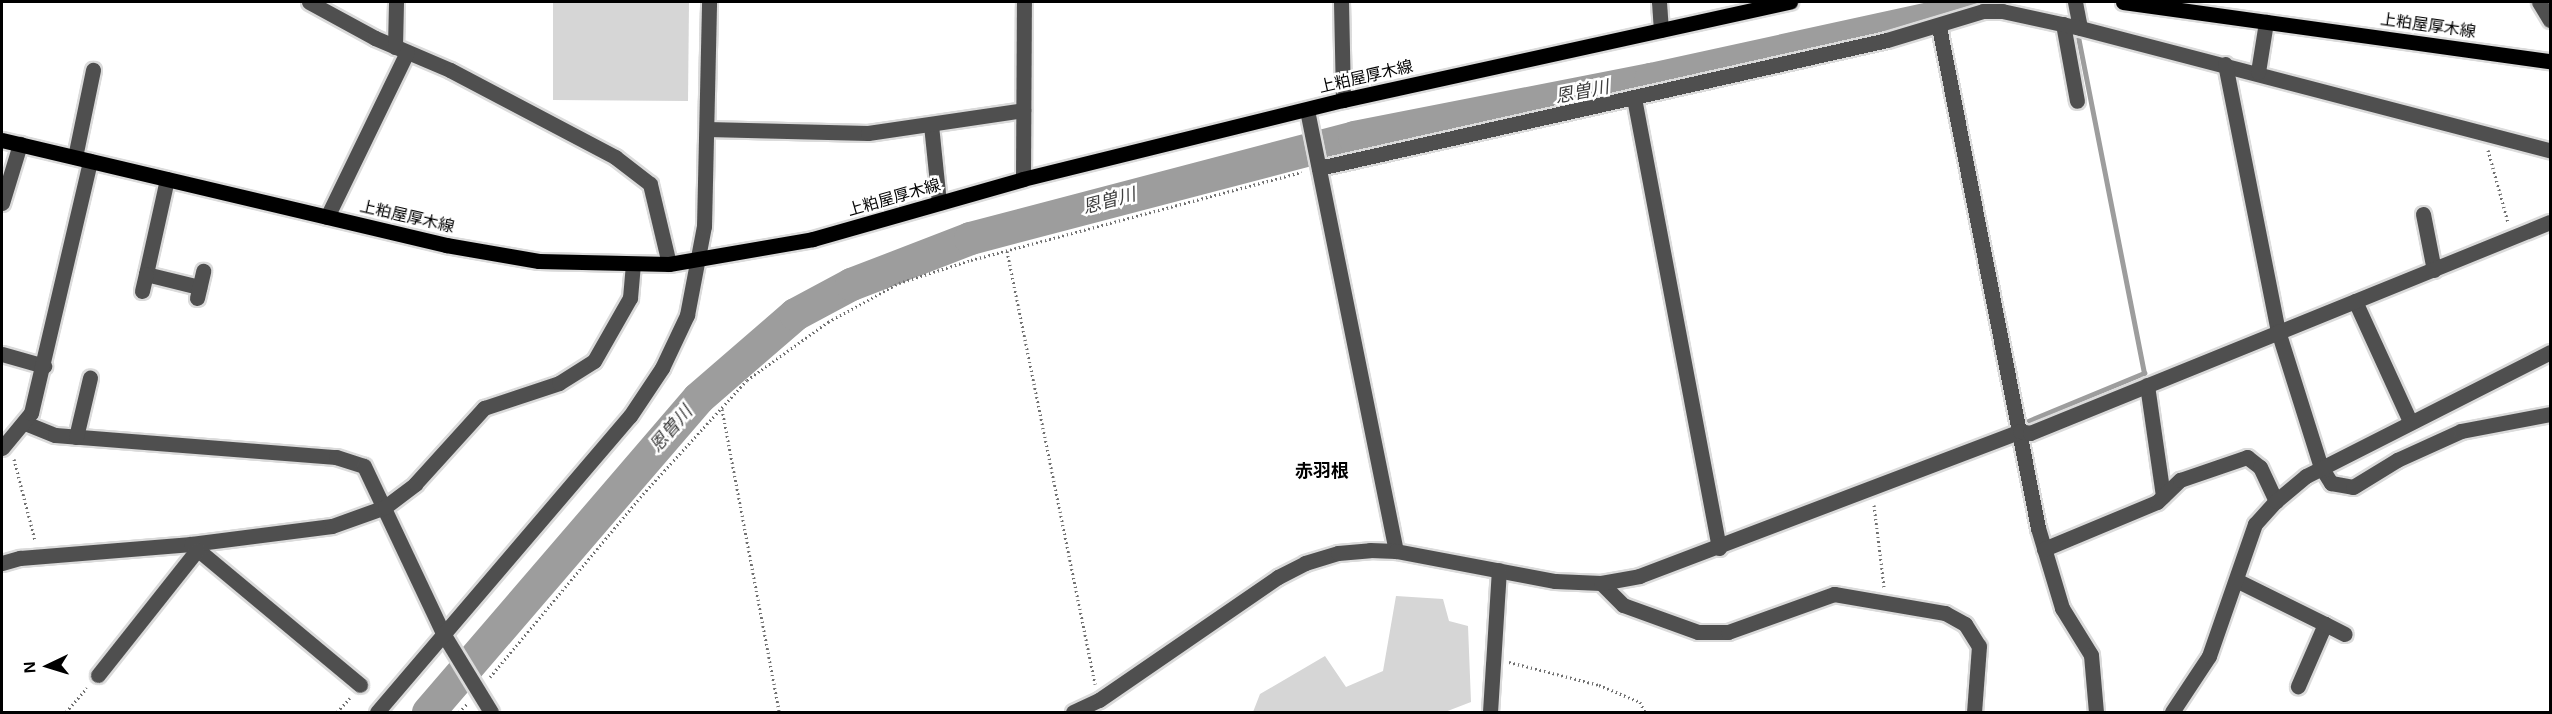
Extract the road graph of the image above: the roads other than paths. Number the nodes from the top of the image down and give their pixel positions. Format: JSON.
{"nodes":[{"id":1,"x":309,"y":2,"type":"edge"},
{"id":2,"x":396,"y":2,"type":"edge"},
{"id":3,"x":709,"y":2,"type":"edge"},
{"id":4,"x":1024,"y":2,"type":"edge"},
{"id":5,"x":1341,"y":2,"type":"edge"},
{"id":6,"x":1659,"y":2,"type":"edge"},
{"id":7,"x":1790,"y":2,"type":"edge"},
{"id":8,"x":2075,"y":2,"type":"edge"},
{"id":9,"x":2123,"y":2,"type":"edge"},
{"id":10,"x":2539,"y":2,"type":"edge"},
{"id":11,"x":2550,"y":20,"type":"edge"},
{"id":12,"x":2266,"y":22,"type":"junction"},
{"id":13,"x":2063,"y":24,"type":"junction"},
{"id":14,"x":1939,"y":27,"type":"junction"},
{"id":15,"x":2080,"y":28,"type":"junction"},
{"id":16,"x":1661,"y":30,"type":"junction"},
{"id":17,"x":401,"y":49,"type":"junction"},
{"id":18,"x":2550,"y":61,"type":"edge"},
{"id":19,"x":2225,"y":64,"type":"junction"},
{"id":20,"x":2258,"y":72,"type":"junction"},
{"id":21,"x":93,"y":79,"type":"dead end"},
{"id":22,"x":1634,"y":98,"type":"junction"},
{"id":23,"x":1343,"y":99,"type":"junction"},
{"id":24,"x":2078,"y":101,"type":"dead end"},
{"id":25,"x":1023,"y":110,"type":"junction"},
{"id":26,"x":1307,"y":110,"type":"junction"},
{"id":27,"x":931,"y":125,"type":"junction"},
{"id":28,"x":707,"y":129,"type":"junction"},
{"id":29,"x":2,"y":140,"type":"edge"},
{"id":30,"x":20,"y":144,"type":"junction"},
{"id":31,"x":2550,"y":150,"type":"edge"},
{"id":32,"x":75,"y":157,"type":"junction"},
{"id":33,"x":90,"y":161,"type":"junction"},
{"id":34,"x":1319,"y":166,"type":"junction"},
{"id":35,"x":167,"y":178,"type":"junction"},
{"id":36,"x":1023,"y":179,"type":"junction"},
{"id":37,"x":2,"y":203,"type":"edge"},
{"id":38,"x":939,"y":203,"type":"junction"},
{"id":39,"x":2423,"y":214,"type":"dead end"},
{"id":40,"x":327,"y":217,"type":"junction"},
{"id":41,"x":2550,"y":222,"type":"edge"},
{"id":42,"x":700,"y":260,"type":"junction"},
{"id":43,"x":669,"y":264,"type":"junction"},
{"id":44,"x":633,"y":266,"type":"junction"},
{"id":45,"x":2434,"y":270,"type":"junction"},
{"id":46,"x":203,"y":271,"type":"dead end"},
{"id":47,"x":146,"y":274,"type":"junction"},
{"id":48,"x":142,"y":291,"type":"dead end"},
{"id":49,"x":2355,"y":301,"type":"junction"},
{"id":50,"x":2278,"y":331,"type":"junction"},
{"id":51,"x":2550,"y":352,"type":"edge"},
{"id":52,"x":2,"y":354,"type":"edge"},
{"id":53,"x":44,"y":366,"type":"junction"},
{"id":54,"x":90,"y":378,"type":"dead end"},
{"id":55,"x":2147,"y":385,"type":"junction"},
{"id":56,"x":2550,"y":414,"type":"edge"},
{"id":57,"x":2410,"y":421,"type":"junction"},
{"id":58,"x":25,"y":423,"type":"junction"},
{"id":59,"x":2020,"y":431,"type":"junction"},
{"id":60,"x":76,"y":437,"type":"junction"},
{"id":61,"x":6,"y":444,"type":"edge"},
{"id":62,"x":2321,"y":467,"type":"junction"},
{"id":63,"x":2163,"y":496,"type":"junction"},
{"id":64,"x":2276,"y":501,"type":"junction"},
{"id":65,"x":386,"y":507,"type":"junction"},
{"id":66,"x":194,"y":547,"type":"junction"},
{"id":67,"x":1719,"y":548,"type":"junction"},
{"id":68,"x":2044,"y":549,"type":"junction"},
{"id":69,"x":1396,"y":551,"type":"junction"},
{"id":70,"x":2,"y":563,"type":"edge"},
{"id":71,"x":1499,"y":570,"type":"junction"},
{"id":72,"x":2238,"y":581,"type":"junction"},
{"id":73,"x":1601,"y":583,"type":"junction"},
{"id":74,"x":2325,"y":624,"type":"junction"},
{"id":75,"x":2345,"y":634,"type":"dead end"},
{"id":76,"x":448,"y":641,"type":"junction"},
{"id":77,"x":98,"y":675,"type":"road end"},
{"id":78,"x":360,"y":685,"type":"dead end"},
{"id":79,"x":2298,"y":686,"type":"dead end"},
{"id":80,"x":377,"y":712,"type":"edge"},
{"id":81,"x":491,"y":712,"type":"edge"},
{"id":82,"x":1073,"y":712,"type":"edge"},
{"id":83,"x":1490,"y":712,"type":"edge"},
{"id":84,"x":1974,"y":712,"type":"edge"},
{"id":85,"x":2096,"y":712,"type":"edge"},
{"id":86,"x":2172,"y":712,"type":"edge"}],
"edges":[{"from":1,"to":17,"type":"street"},
{"from":2,"to":17,"type":"street"},
{"from":3,"to":28,"type":"street"},
{"from":4,"to":25,"type":"street"},
{"from":5,"to":23,"type":"street"},
{"from":6,"to":16,"type":"street"},
{"from":7,"to":16,"type":"main road","name":"上粕屋厚木線"},
{"from":8,"to":15,"type":"street"},
{"from":9,"to":12,"type":"main road","name":"上粕屋厚木線"},
{"from":10,"to":11,"type":"street"},
{"from":12,"to":18,"type":"main road","name":"上粕屋厚木線"},
{"from":12,"to":20,"type":"street"},
{"from":13,"to":14,"type":"street"},
{"from":13,"to":15,"type":"street"},
{"from":13,"to":24,"type":"street"},
{"from":14,"to":22,"type":"street"},
{"from":14,"to":59,"type":"street"},
{"from":15,"to":19,"type":"street"},
{"from":16,"to":23,"type":"main road","name":"上粕屋厚木線"},
{"from":17,"to":40,"type":"street"},
{"from":17,"to":43,"type":"street"},
{"from":19,"to":20,"type":"street"},
{"from":19,"to":50,"type":"street"},
{"from":20,"to":31,"type":"street"},
{"from":21,"to":32,"type":"street"},
{"from":22,"to":34,"type":"street"},
{"from":22,"to":67,"type":"street"},
{"from":23,"to":26,"type":"main road","name":"上粕屋厚木線"},
{"from":25,"to":27,"type":"street"},
{"from":25,"to":36,"type":"street"},
{"from":26,"to":34,"type":"street"},
{"from":26,"to":36,"type":"main road","name":"上粕屋厚木線"},
{"from":27,"to":28,"type":"street"},
{"from":27,"to":38,"type":"street"},
{"from":28,"to":42,"type":"street"},
{"from":29,"to":30,"type":"main road","name":"上粕屋厚木線"},
{"from":30,"to":32,"type":"main road","name":"上粕屋厚木線"},
{"from":30,"to":37,"type":"street"},
{"from":32,"to":33,"type":"main road","name":"上粕屋厚木線"},
{"from":33,"to":35,"type":"main road","name":"上粕屋厚木線"},
{"from":33,"to":53,"type":"street"},
{"from":34,"to":69,"type":"street"},
{"from":35,"to":40,"type":"main road","name":"上粕屋厚木線"},
{"from":35,"to":47,"type":"street"},
{"from":36,"to":38,"type":"main road","name":"上粕屋厚木線"},
{"from":38,"to":42,"type":"main road","name":"上粕屋厚木線"},
{"from":39,"to":45,"type":"street"},
{"from":40,"to":44,"type":"main road","name":"上粕屋厚木線"},
{"from":41,"to":45,"type":"street"},
{"from":42,"to":43,"type":"main road","name":"上粕屋厚木線"},
{"from":42,"to":76,"type":"street"},
{"from":43,"to":44,"type":"main road","name":"上粕屋厚木線"},
{"from":44,"to":65,"type":"street"},
{"from":45,"to":49,"type":"street"},
{"from":46,"to":47,"type":"street"},
{"from":47,"to":48,"type":"street"},
{"from":49,"to":50,"type":"street"},
{"from":49,"to":57,"type":"street"},
{"from":50,"to":55,"type":"street"},
{"from":50,"to":62,"type":"street"},
{"from":51,"to":57,"type":"street"},
{"from":52,"to":53,"type":"street"},
{"from":53,"to":58,"type":"street"},
{"from":54,"to":60,"type":"street"},
{"from":55,"to":59,"type":"street"},
{"from":55,"to":63,"type":"street"},
{"from":56,"to":62,"type":"street"},
{"from":57,"to":62,"type":"street"},
{"from":58,"to":60,"type":"street"},
{"from":58,"to":61,"type":"street"},
{"from":59,"to":67,"type":"street"},
{"from":59,"to":68,"type":"street"},
{"from":60,"to":65,"type":"street"},
{"from":62,"to":64,"type":"street"},
{"from":63,"to":64,"type":"street"},
{"from":63,"to":68,"type":"street"},
{"from":64,"to":72,"type":"street"},
{"from":65,"to":66,"type":"street"},
{"from":65,"to":76,"type":"street"},
{"from":66,"to":70,"type":"street"},
{"from":66,"to":77,"type":"street"},
{"from":66,"to":78,"type":"street"},
{"from":67,"to":73,"type":"street"},
{"from":68,"to":85,"type":"street"},
{"from":69,"to":71,"type":"street"},
{"from":69,"to":82,"type":"street"},
{"from":71,"to":73,"type":"street"},
{"from":71,"to":83,"type":"street"},
{"from":72,"to":74,"type":"street"},
{"from":72,"to":86,"type":"street"},
{"from":73,"to":84,"type":"street"},
{"from":74,"to":75,"type":"street"},
{"from":74,"to":79,"type":"street"},
{"from":76,"to":80,"type":"street"},
{"from":76,"to":81,"type":"street"}]}
